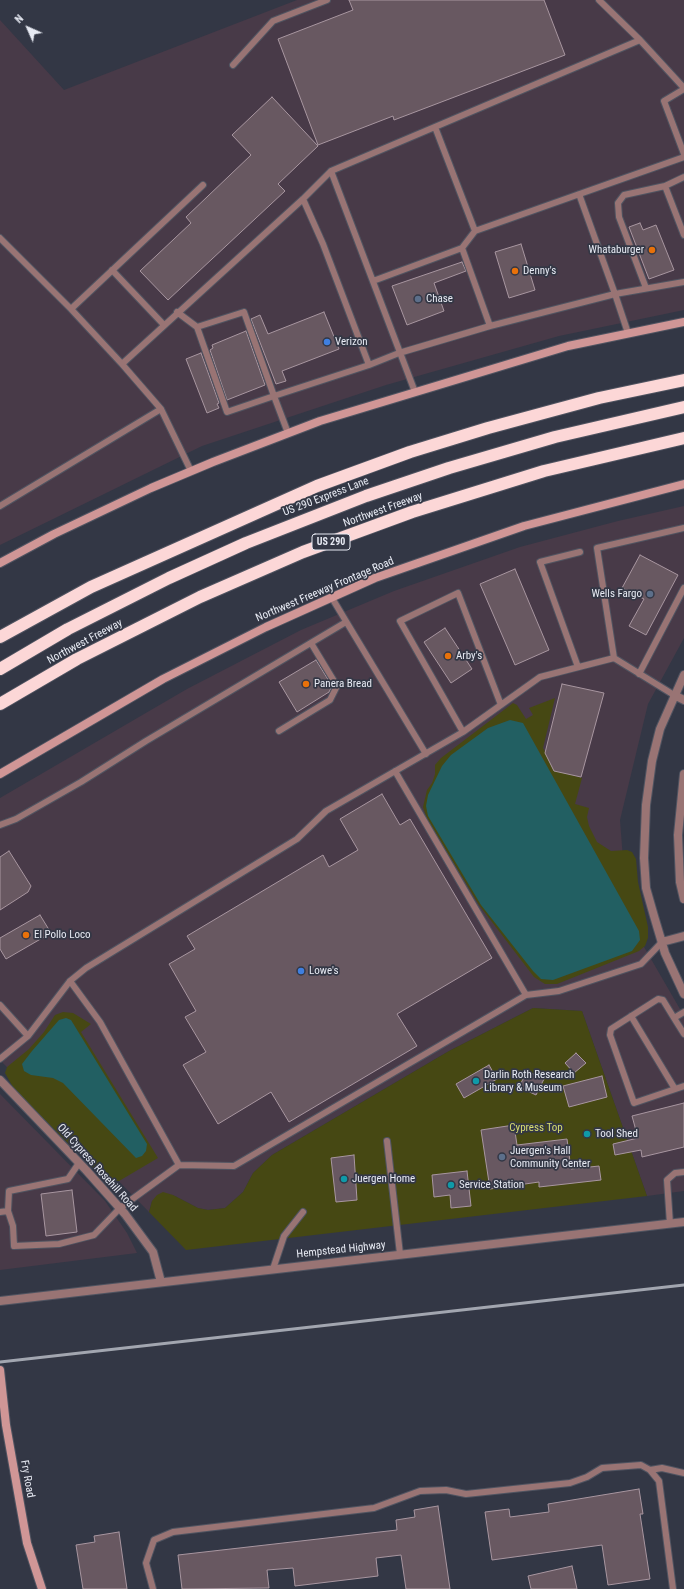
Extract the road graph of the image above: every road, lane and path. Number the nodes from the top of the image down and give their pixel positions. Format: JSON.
{"nodes":[{"id":1,"x":327,"y":0,"type":"edge"},
{"id":2,"x":599,"y":0,"type":"edge"},
{"id":3,"x":640,"y":40,"type":"junction"},
{"id":4,"x":233,"y":65,"type":"dead end"},
{"id":5,"x":684,"y":88,"type":"edge"},
{"id":6,"x":435,"y":127,"type":"junction"},
{"id":7,"x":684,"y":154,"type":"edge"},
{"id":8,"x":684,"y":157,"type":"edge"},
{"id":9,"x":331,"y":171,"type":"junction"},
{"id":10,"x":684,"y":178,"type":"edge"},
{"id":11,"x":203,"y":185,"type":"dead end"},
{"id":12,"x":665,"y":186,"type":"junction"},
{"id":13,"x":579,"y":194,"type":"junction"},
{"id":14,"x":303,"y":199,"type":"junction"},
{"id":15,"x":475,"y":231,"type":"junction"},
{"id":16,"x":684,"y":235,"type":"edge"},
{"id":17,"x":0,"y":238,"type":"edge"},
{"id":18,"x":462,"y":248,"type":"junction"},
{"id":19,"x":112,"y":270,"type":"junction"},
{"id":20,"x":373,"y":281,"type":"junction"},
{"id":21,"x":684,"y":282,"type":"edge"},
{"id":22,"x":646,"y":288,"type":"junction"},
{"id":23,"x":615,"y":294,"type":"junction"},
{"id":24,"x":71,"y":309,"type":"junction"},
{"id":25,"x":177,"y":312,"type":"junction"},
{"id":26,"x":684,"y":322,"type":"edge"},
{"id":27,"x":164,"y":325,"type":"junction"},
{"id":28,"x":490,"y":326,"type":"junction"},
{"id":29,"x":197,"y":327,"type":"junction"},
{"id":30,"x":628,"y":334,"type":"junction"},
{"id":31,"x":400,"y":352,"type":"junction"},
{"id":32,"x":122,"y":364,"type":"junction"},
{"id":33,"x":368,"y":365,"type":"junction"},
{"id":34,"x":684,"y":380,"type":"edge"},
{"id":35,"x":415,"y":392,"type":"junction"},
{"id":36,"x":274,"y":396,"type":"junction"},
{"id":37,"x":684,"y":407,"type":"edge"},
{"id":38,"x":161,"y":409,"type":"junction"},
{"id":39,"x":288,"y":434,"type":"junction"},
{"id":40,"x":684,"y":438,"type":"edge"},
{"id":41,"x":191,"y":471,"type":"junction"},
{"id":42,"x":684,"y":484,"type":"edge"},
{"id":43,"x":0,"y":506,"type":"edge"},
{"id":44,"x":684,"y":528,"type":"edge"},
{"id":45,"x":580,"y":552,"type":"dead end"},
{"id":46,"x":0,"y":563,"type":"edge"},
{"id":47,"x":684,"y":588,"type":"edge"},
{"id":48,"x":332,"y":598,"type":"junction"},
{"id":49,"x":346,"y":622,"type":"junction"},
{"id":50,"x":0,"y":637,"type":"edge"},
{"id":51,"x":311,"y":643,"type":"junction"},
{"id":52,"x":614,"y":658,"type":"junction"},
{"id":53,"x":578,"y":667,"type":"junction"},
{"id":54,"x":0,"y":669,"type":"edge"},
{"id":55,"x":639,"y":674,"type":"junction"},
{"id":56,"x":684,"y":675,"type":"edge"},
{"id":57,"x":674,"y":695,"type":"junction"},
{"id":58,"x":684,"y":700,"type":"edge"},
{"id":59,"x":0,"y":704,"type":"edge"},
{"id":60,"x":501,"y":705,"type":"junction"},
{"id":61,"x":279,"y":731,"type":"dead end"},
{"id":62,"x":463,"y":732,"type":"junction"},
{"id":63,"x":426,"y":754,"type":"junction"},
{"id":64,"x":395,"y":771,"type":"junction"},
{"id":65,"x":0,"y":774,"type":"edge"},
{"id":66,"x":684,"y":774,"type":"edge"},
{"id":67,"x":0,"y":825,"type":"edge"},
{"id":68,"x":684,"y":899,"type":"edge"},
{"id":69,"x":684,"y":936,"type":"edge"},
{"id":70,"x":662,"y":942,"type":"junction"},
{"id":71,"x":70,"y":980,"type":"junction"},
{"id":72,"x":684,"y":994,"type":"edge"},
{"id":73,"x":526,"y":995,"type":"junction"},
{"id":74,"x":0,"y":1005,"type":"edge"},
{"id":75,"x":684,"y":1012,"type":"edge"},
{"id":76,"x":632,"y":1016,"type":"junction"},
{"id":77,"x":674,"y":1018,"type":"junction"},
{"id":78,"x":684,"y":1034,"type":"edge"},
{"id":79,"x":28,"y":1036,"type":"junction"},
{"id":80,"x":0,"y":1059,"type":"edge"},
{"id":81,"x":0,"y":1080,"type":"edge"},
{"id":82,"x":684,"y":1086,"type":"edge"},
{"id":83,"x":675,"y":1089,"type":"junction"},
{"id":84,"x":388,"y":1141,"type":"dead end"},
{"id":85,"x":79,"y":1162,"type":"junction"},
{"id":86,"x":179,"y":1165,"type":"junction"},
{"id":87,"x":684,"y":1172,"type":"edge"},
{"id":88,"x":120,"y":1208,"type":"junction"},
{"id":89,"x":8,"y":1211,"type":"junction"},
{"id":90,"x":0,"y":1212,"type":"edge"},
{"id":91,"x":303,"y":1212,"type":"dead end"},
{"id":92,"x":684,"y":1222,"type":"edge"},
{"id":93,"x":670,"y":1224,"type":"junction"},
{"id":94,"x":400,"y":1254,"type":"junction"},
{"id":95,"x":273,"y":1269,"type":"junction"},
{"id":96,"x":161,"y":1282,"type":"junction"},
{"id":97,"x":0,"y":1301,"type":"edge"},
{"id":98,"x":0,"y":1370,"type":"edge"},
{"id":99,"x":650,"y":1470,"type":"junction"},
{"id":100,"x":684,"y":1473,"type":"edge"},
{"id":101,"x":42,"y":1589,"type":"edge"},
{"id":102,"x":153,"y":1589,"type":"edge"},
{"id":103,"x":673,"y":1589,"type":"edge"}],
"edges":[{"from":1,"to":4,"type":"lane"},
{"from":2,"to":3,"type":"lane"},
{"from":3,"to":5,"type":"lane"},
{"from":3,"to":6,"type":"lane"},
{"from":5,"to":7,"type":"lane"},
{"from":6,"to":9,"type":"lane"},
{"from":6,"to":15,"type":"lane"},
{"from":8,"to":13,"type":"lane"},
{"from":9,"to":14,"type":"lane"},
{"from":9,"to":20,"type":"lane"},
{"from":10,"to":12,"type":"lane"},
{"from":11,"to":19,"type":"lane"},
{"from":12,"to":16,"type":"lane"},
{"from":12,"to":22,"type":"lane"},
{"from":13,"to":15,"type":"lane"},
{"from":13,"to":23,"type":"lane"},
{"from":14,"to":25,"type":"lane"},
{"from":14,"to":33,"type":"lane"},
{"from":15,"to":18,"type":"lane"},
{"from":17,"to":24,"type":"lane"},
{"from":18,"to":20,"type":"lane"},
{"from":18,"to":28,"type":"lane"},
{"from":19,"to":24,"type":"lane"},
{"from":19,"to":27,"type":"lane"},
{"from":20,"to":31,"type":"lane"},
{"from":21,"to":22,"type":"lane"},
{"from":22,"to":23,"type":"lane"},
{"from":23,"to":28,"type":"lane"},
{"from":23,"to":30,"type":"lane"},
{"from":24,"to":32,"type":"lane"},
{"from":25,"to":27,"type":"lane"},
{"from":25,"to":29,"type":"lane"},
{"from":26,"to":30,"type":"main road"},
{"from":27,"to":32,"type":"lane"},
{"from":28,"to":31,"type":"lane"},
{"from":29,"to":36,"type":"lane"},
{"from":29,"to":36,"type":"lane"},
{"from":30,"to":35,"type":"main road"},
{"from":31,"to":33,"type":"lane"},
{"from":31,"to":35,"type":"lane"},
{"from":32,"to":38,"type":"lane"},
{"from":33,"to":36,"type":"lane"},
{"from":34,"to":50,"type":"highway"},
{"from":35,"to":39,"type":"main road"},
{"from":36,"to":39,"type":"lane"},
{"from":37,"to":54,"type":"highway","name":"US 290 Express Lane"},
{"from":38,"to":41,"type":"lane"},
{"from":38,"to":43,"type":"lane"},
{"from":39,"to":41,"type":"main road"},
{"from":40,"to":59,"type":"highway","name":"Northwest Freeway","number":"US 290"},
{"from":41,"to":46,"type":"main road"},
{"from":42,"to":48,"type":"main road","name":"Northwest Freeway Frontage Road"},
{"from":44,"to":52,"type":"lane"},
{"from":45,"to":53,"type":"lane"},
{"from":47,"to":55,"type":"lane"},
{"from":48,"to":49,"type":"lane"},
{"from":48,"to":65,"type":"main road","name":"Northwest Freeway Frontage Road"},
{"from":49,"to":51,"type":"lane"},
{"from":49,"to":63,"type":"lane"},
{"from":51,"to":61,"type":"lane"},
{"from":51,"to":67,"type":"lane"},
{"from":52,"to":53,"type":"lane"},
{"from":52,"to":55,"type":"lane"},
{"from":53,"to":60,"type":"lane"},
{"from":55,"to":57,"type":"lane"},
{"from":56,"to":57,"type":"street"},
{"from":57,"to":58,"type":"street"},
{"from":57,"to":70,"type":"street"},
{"from":60,"to":62,"type":"lane"},
{"from":60,"to":62,"type":"lane"},
{"from":62,"to":63,"type":"lane"},
{"from":63,"to":64,"type":"lane"},
{"from":64,"to":71,"type":"lane"},
{"from":64,"to":73,"type":"lane"},
{"from":66,"to":68,"type":"street"},
{"from":69,"to":70,"type":"street"},
{"from":70,"to":72,"type":"street"},
{"from":70,"to":73,"type":"lane"},
{"from":71,"to":79,"type":"lane"},
{"from":71,"to":86,"type":"lane"},
{"from":73,"to":86,"type":"lane"},
{"from":74,"to":79,"type":"lane"},
{"from":75,"to":77,"type":"lane"},
{"from":76,"to":77,"type":"lane"},
{"from":76,"to":83,"type":"lane"},
{"from":76,"to":83,"type":"lane"},
{"from":77,"to":78,"type":"lane"},
{"from":79,"to":80,"type":"lane"},
{"from":81,"to":85,"type":"street","name":"Old Cypress Rosehill Road"},
{"from":82,"to":83,"type":"lane"},
{"from":84,"to":94,"type":"lane"},
{"from":85,"to":88,"type":"street","name":"Old Cypress Rosehill Road"},
{"from":85,"to":89,"type":"lane"},
{"from":86,"to":88,"type":"lane"},
{"from":87,"to":93,"type":"lane"},
{"from":88,"to":89,"type":"lane"},
{"from":88,"to":96,"type":"street","name":"Old Cypress Rosehill Road"},
{"from":89,"to":90,"type":"lane"},
{"from":91,"to":95,"type":"lane"},
{"from":92,"to":93,"type":"street","name":"Hempstead Highway"},
{"from":93,"to":94,"type":"street","name":"Hempstead Highway"},
{"from":94,"to":95,"type":"street","name":"Hempstead Highway"},
{"from":95,"to":96,"type":"street","name":"Hempstead Highway"},
{"from":96,"to":97,"type":"street","name":"Hempstead Highway"},
{"from":98,"to":101,"type":"main road","name":"Fry Road"},
{"from":99,"to":100,"type":"lane"},
{"from":99,"to":102,"type":"lane"},
{"from":99,"to":103,"type":"lane"}]}
